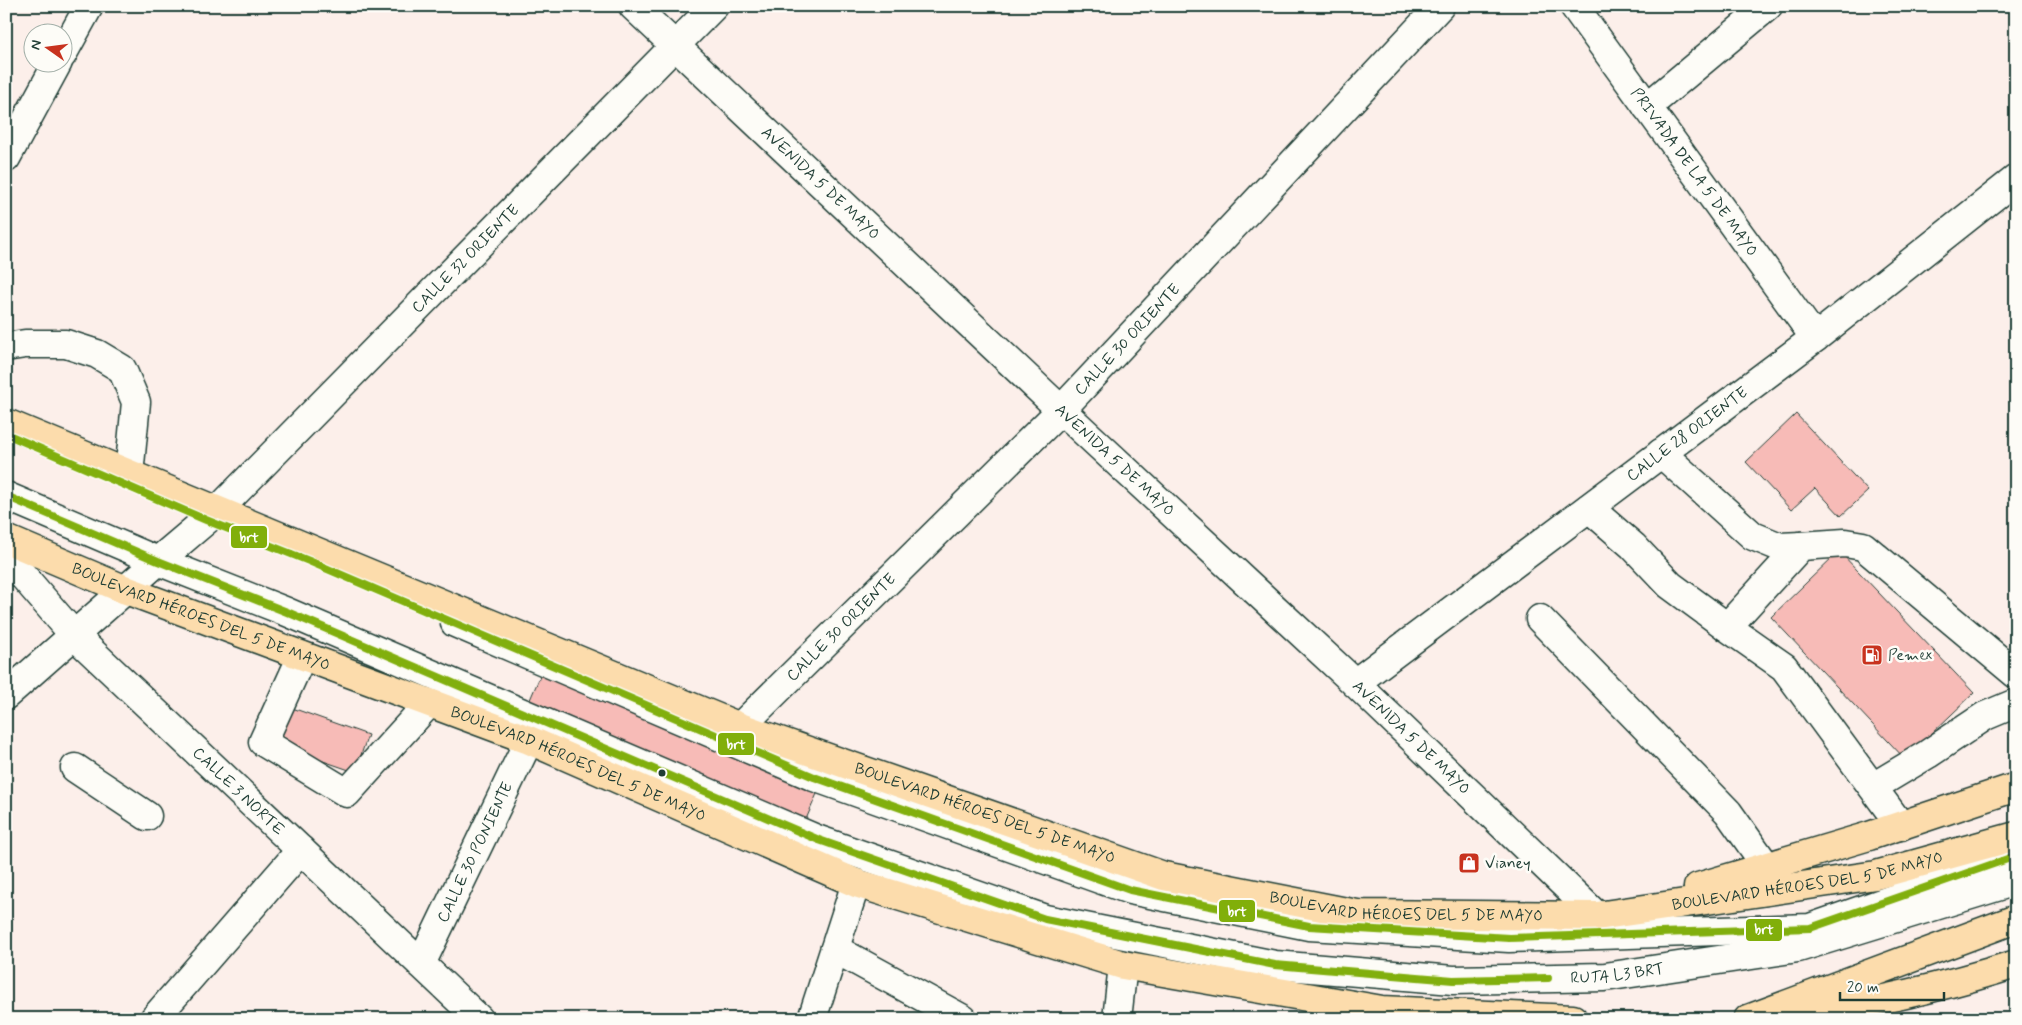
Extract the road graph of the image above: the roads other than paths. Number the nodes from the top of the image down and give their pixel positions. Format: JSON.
{"nodes":[{"id":1,"x":89,"y":6,"type":"edge"},
{"id":2,"x":633,"y":6,"type":"edge"},
{"id":3,"x":714,"y":6,"type":"edge"},
{"id":4,"x":1440,"y":6,"type":"edge"},
{"id":5,"x":1574,"y":6,"type":"edge"},
{"id":6,"x":1768,"y":6,"type":"edge"},
{"id":7,"x":72,"y":37,"type":"edge"},
{"id":8,"x":675,"y":47,"type":"junction"},
{"id":9,"x":53,"y":72,"type":"edge"},
{"id":10,"x":1647,"y":107,"type":"junction"},
{"id":11,"x":6,"y":158,"type":"edge"},
{"id":12,"x":2016,"y":179,"type":"edge"},
{"id":13,"x":1815,"y":338,"type":"junction"},
{"id":14,"x":6,"y":347,"type":"edge"},
{"id":15,"x":1061,"y":410,"type":"junction"},
{"id":16,"x":6,"y":424,"type":"edge"},
{"id":17,"x":6,"y":434,"type":"edge"},
{"id":18,"x":1661,"y":453,"type":"junction"},
{"id":19,"x":129,"y":475,"type":"junction"},
{"id":20,"x":6,"y":496,"type":"edge"},
{"id":21,"x":1589,"y":508,"type":"junction"},
{"id":22,"x":212,"y":516,"type":"junction"},
{"id":23,"x":6,"y":539,"type":"edge"},
{"id":24,"x":1801,"y":546,"type":"junction"},
{"id":25,"x":6,"y":556,"type":"edge"},
{"id":26,"x":158,"y":561,"type":"junction"},
{"id":27,"x":126,"y":590,"type":"junction"},
{"id":28,"x":1540,"y":619,"type":"dead end"},
{"id":29,"x":1727,"y":627,"type":"junction"},
{"id":30,"x":74,"y":635,"type":"junction"},
{"id":31,"x":302,"y":656,"type":"junction"},
{"id":32,"x":2016,"y":674,"type":"edge"},
{"id":33,"x":1356,"y":683,"type":"junction"},
{"id":34,"x":6,"y":695,"type":"edge"},
{"id":35,"x":429,"y":703,"type":"junction"},
{"id":36,"x":2016,"y":703,"type":"edge"},
{"id":37,"x":740,"y":727,"type":"junction"},
{"id":38,"x":529,"y":740,"type":"junction"},
{"id":39,"x":74,"y":768,"type":"dead end"},
{"id":40,"x":1873,"y":787,"type":"junction"},
{"id":41,"x":2016,"y":787,"type":"edge"},
{"id":42,"x":147,"y":816,"type":"dead end"},
{"id":43,"x":1901,"y":826,"type":"junction"},
{"id":44,"x":2016,"y":836,"type":"edge"},
{"id":45,"x":301,"y":850,"type":"junction"},
{"id":46,"x":2016,"y":856,"type":"edge"},
{"id":47,"x":1767,"y":866,"type":"junction"},
{"id":48,"x":2016,"y":881,"type":"edge"},
{"id":49,"x":856,"y":883,"type":"junction"},
{"id":50,"x":1597,"y":916,"type":"junction"},
{"id":51,"x":2016,"y":919,"type":"edge"},
{"id":52,"x":835,"y":949,"type":"junction"},
{"id":53,"x":421,"y":964,"type":"junction"},
{"id":54,"x":2016,"y":964,"type":"edge"},
{"id":55,"x":1123,"y":965,"type":"junction"},
{"id":56,"x":1351,"y":1012,"type":"edge"},
{"id":57,"x":154,"y":1019,"type":"edge"},
{"id":58,"x":478,"y":1019,"type":"edge"},
{"id":59,"x":812,"y":1019,"type":"edge"},
{"id":60,"x":963,"y":1019,"type":"edge"},
{"id":61,"x":1117,"y":1019,"type":"edge"},
{"id":62,"x":1572,"y":1019,"type":"edge"},
{"id":63,"x":1748,"y":1019,"type":"edge"},
{"id":64,"x":1774,"y":1019,"type":"edge"}],
"edges":[{"from":1,"to":7,"type":"street"},
{"from":2,"to":8,"type":"street","name":"AVENIDA 5 DE MAYO"},
{"from":3,"to":8,"type":"street","name":"CALLE 32 ORIENTE"},
{"from":4,"to":15,"type":"street","name":"CALLE 30 ORIENTE"},
{"from":5,"to":10,"type":"street","name":"PRIVADA DE LA 5 DE MAYO"},
{"from":6,"to":10,"type":"street"},
{"from":8,"to":15,"type":"street","name":"AVENIDA 5 DE MAYO"},
{"from":8,"to":22,"type":"street","name":"CALLE 32 ORIENTE"},
{"from":9,"to":11,"type":"street"},
{"from":10,"to":13,"type":"street","name":"PRIVADA DE LA 5 DE MAYO"},
{"from":12,"to":13,"type":"street","name":"CALLE 28 ORIENTE"},
{"from":13,"to":18,"type":"street","name":"CALLE 28 ORIENTE"},
{"from":14,"to":19,"type":"street"},
{"from":15,"to":33,"type":"street","name":"AVENIDA 5 DE MAYO"},
{"from":15,"to":37,"type":"street","name":"CALLE 30 ORIENTE"},
{"from":16,"to":19,"type":"main road","name":"BOULEVARD HÉROES DEL 5 DE MAYO"},
{"from":17,"to":22,"type":"street"},
{"from":18,"to":21,"type":"street","name":"CALLE 28 ORIENTE"},
{"from":18,"to":24,"type":"street"},
{"from":19,"to":22,"type":"main road","name":"BOULEVARD HÉROES DEL 5 DE MAYO"},
{"from":20,"to":26,"type":"street","name":"RUTA L3 BRT"},
{"from":21,"to":29,"type":"street"},
{"from":21,"to":33,"type":"street","name":"CALLE 28 ORIENTE"},
{"from":22,"to":26,"type":"street","name":"CALLE 32 ORIENTE"},
{"from":22,"to":37,"type":"main road","name":"BOULEVARD HÉROES DEL 5 DE MAYO"},
{"from":22,"to":46,"type":"street"},
{"from":23,"to":27,"type":"main road","name":"BOULEVARD HÉROES DEL 5 DE MAYO"},
{"from":24,"to":29,"type":"street"},
{"from":24,"to":32,"type":"street"},
{"from":25,"to":30,"type":"street","name":"CALLE 3 NORTE"},
{"from":26,"to":27,"type":"street","name":"CALLE 32 ORIENTE"},
{"from":26,"to":48,"type":"street","name":"RUTA L3 BRT"},
{"from":27,"to":30,"type":"street","name":"CALLE 32 ORIENTE"},
{"from":27,"to":31,"type":"main road","name":"BOULEVARD HÉROES DEL 5 DE MAYO"},
{"from":28,"to":47,"type":"street"},
{"from":29,"to":40,"type":"street"},
{"from":30,"to":34,"type":"street","name":"CALLE 32 ORIENTE"},
{"from":30,"to":45,"type":"street","name":"CALLE 3 NORTE"},
{"from":31,"to":35,"type":"main road","name":"BOULEVARD HÉROES DEL 5 DE MAYO"},
{"from":31,"to":35,"type":"street"},
{"from":33,"to":50,"type":"street","name":"AVENIDA 5 DE MAYO"},
{"from":35,"to":38,"type":"main road","name":"BOULEVARD HÉROES DEL 5 DE MAYO"},
{"from":36,"to":40,"type":"street"},
{"from":37,"to":50,"type":"main road","name":"BOULEVARD HÉROES DEL 5 DE MAYO"},
{"from":38,"to":49,"type":"main road","name":"BOULEVARD HÉROES DEL 5 DE MAYO"},
{"from":38,"to":53,"type":"street","name":"CALLE 30 PONIENTE"},
{"from":39,"to":42,"type":"street"},
{"from":40,"to":43,"type":"street"},
{"from":41,"to":43,"type":"main road"},
{"from":43,"to":47,"type":"main road"},
{"from":44,"to":50,"type":"main road","name":"BOULEVARD HÉROES DEL 5 DE MAYO"},
{"from":45,"to":53,"type":"street","name":"CALLE 3 NORTE"},
{"from":45,"to":57,"type":"street"},
{"from":47,"to":50,"type":"main road"},
{"from":49,"to":52,"type":"street"},
{"from":49,"to":55,"type":"main road","name":"BOULEVARD HÉROES DEL 5 DE MAYO"},
{"from":51,"to":63,"type":"main road"},
{"from":52,"to":59,"type":"street"},
{"from":52,"to":60,"type":"street"},
{"from":53,"to":58,"type":"street","name":"CALLE 3 NORTE"},
{"from":54,"to":64,"type":"main road"},
{"from":55,"to":56,"type":"main road","name":"BOULEVARD HÉROES DEL 5 DE MAYO"},
{"from":55,"to":61,"type":"street"},
{"from":56,"to":62,"type":"main road","name":"BOULEVARD HÉROES DEL 5 DE MAYO"}]}
